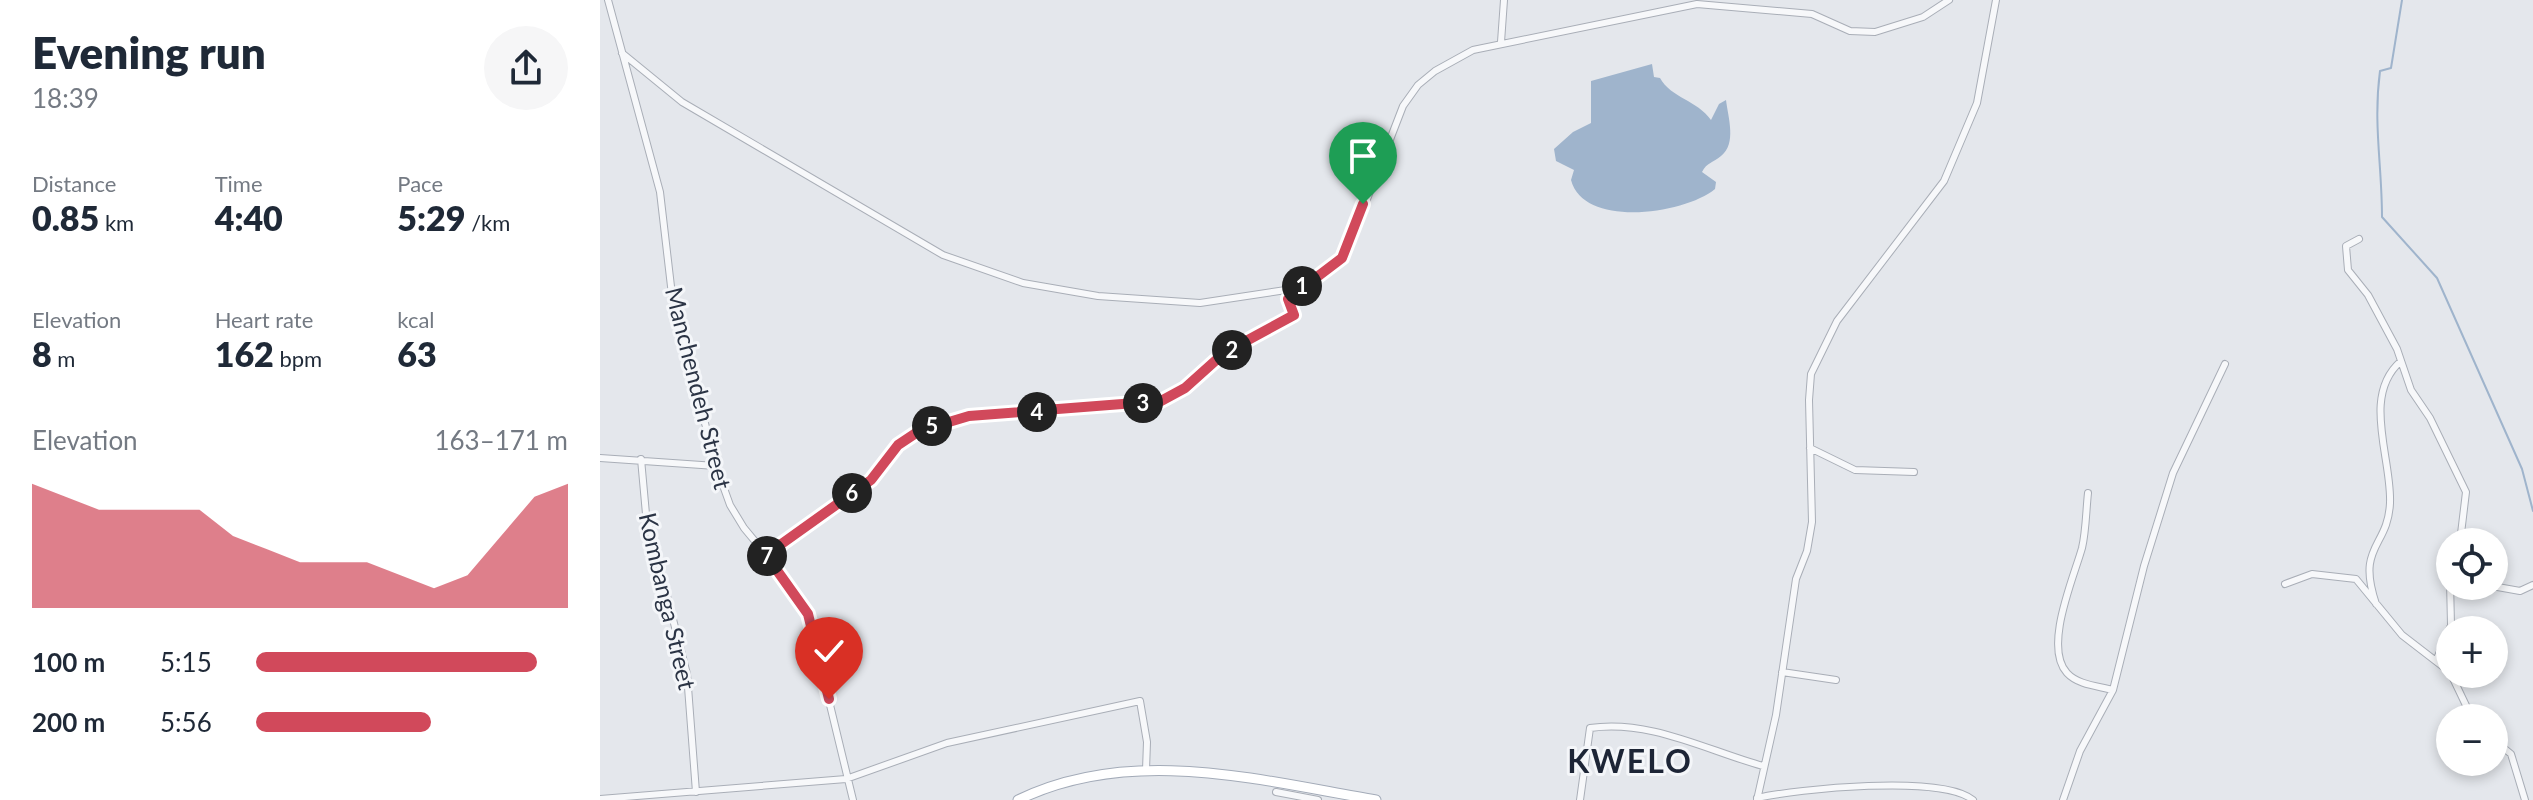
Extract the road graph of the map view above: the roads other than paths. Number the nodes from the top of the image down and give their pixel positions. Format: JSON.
{"nodes":[{"id":1,"x":608,"y":0,"type":"edge"},
{"id":2,"x":1504,"y":0,"type":"edge"},
{"id":3,"x":1949,"y":0,"type":"edge"},
{"id":4,"x":1996,"y":0,"type":"edge"},
{"id":5,"x":611,"y":18,"type":"junction"},
{"id":6,"x":600,"y":22,"type":"edge"},
{"id":7,"x":1501,"y":42,"type":"junction"},
{"id":8,"x":622,"y":53,"type":"junction"},
{"id":9,"x":2359,"y":239,"type":"dead end"},
{"id":10,"x":1299,"y":288,"type":"junction"},
{"id":11,"x":2401,"y":360,"type":"junction"},
{"id":12,"x":2225,"y":364,"type":"dead end"},
{"id":13,"x":1810,"y":448,"type":"junction"},
{"id":14,"x":600,"y":458,"type":"edge"},
{"id":15,"x":641,"y":459,"type":"junction"},
{"id":16,"x":716,"y":466,"type":"junction"},
{"id":17,"x":1914,"y":472,"type":"dead end"},
{"id":18,"x":2088,"y":493,"type":"dead end"},
{"id":19,"x":2462,"y":528,"type":"edge"},
{"id":20,"x":766,"y":555,"type":"junction"},
{"id":21,"x":2285,"y":584,"type":"dead end"},
{"id":22,"x":2533,"y":585,"type":"edge"},
{"id":23,"x":2508,"y":589,"type":"edge"},
{"id":24,"x":2376,"y":604,"type":"junction"},
{"id":25,"x":2436,"y":661,"type":"edge"},
{"id":26,"x":1782,"y":672,"type":"junction"},
{"id":27,"x":1836,"y":680,"type":"dead end"},
{"id":28,"x":2113,"y":690,"type":"junction"},
{"id":29,"x":2508,"y":752,"type":"edge"},
{"id":30,"x":1763,"y":766,"type":"junction"},
{"id":31,"x":1146,"y":770,"type":"junction"},
{"id":32,"x":846,"y":779,"type":"junction"},
{"id":33,"x":696,"y":792,"type":"junction"},
{"id":34,"x":1276,"y":792,"type":"dead end"},
{"id":35,"x":1344,"y":798,"type":"edge"},
{"id":36,"x":600,"y":799,"type":"edge"},
{"id":37,"x":1757,"y":799,"type":"edge"},
{"id":38,"x":853,"y":800,"type":"edge"},
{"id":39,"x":1018,"y":800,"type":"edge"},
{"id":40,"x":1318,"y":800,"type":"edge"},
{"id":41,"x":1376,"y":800,"type":"edge"},
{"id":42,"x":1580,"y":800,"type":"edge"},
{"id":43,"x":1973,"y":800,"type":"edge"},
{"id":44,"x":2063,"y":800,"type":"edge"},
{"id":45,"x":2525,"y":800,"type":"edge"}],
"edges":[{"from":1,"to":5,"type":"street","name":"Manchendeh Street"},
{"from":2,"to":7,"type":"street"},
{"from":3,"to":7,"type":"street"},
{"from":4,"to":13,"type":"street"},
{"from":5,"to":6,"type":"street"},
{"from":5,"to":8,"type":"street","name":"Manchendeh Street"},
{"from":7,"to":10,"type":"street"},
{"from":8,"to":10,"type":"street"},
{"from":8,"to":16,"type":"street","name":"Manchendeh Street"},
{"from":9,"to":11,"type":"street"},
{"from":10,"to":20,"type":"street"},
{"from":11,"to":19,"type":"street"},
{"from":11,"to":24,"type":"street"},
{"from":12,"to":28,"type":"street"},
{"from":13,"to":17,"type":"street"},
{"from":13,"to":26,"type":"street"},
{"from":14,"to":15,"type":"street"},
{"from":15,"to":16,"type":"street"},
{"from":15,"to":33,"type":"street","name":"Kombanga Street"},
{"from":16,"to":20,"type":"street","name":"Manchendeh Street"},
{"from":18,"to":28,"type":"street"},
{"from":20,"to":32,"type":"street","name":"Manchendeh Street"},
{"from":21,"to":24,"type":"street"},
{"from":22,"to":23,"type":"street"},
{"from":24,"to":25,"type":"street"},
{"from":26,"to":27,"type":"street"},
{"from":26,"to":30,"type":"street"},
{"from":28,"to":44,"type":"street"},
{"from":29,"to":45,"type":"street"},
{"from":30,"to":37,"type":"street"},
{"from":30,"to":42,"type":"street"},
{"from":31,"to":32,"type":"street"},
{"from":31,"to":35,"type":"main road"},
{"from":31,"to":39,"type":"main road"},
{"from":32,"to":33,"type":"street"},
{"from":32,"to":38,"type":"street","name":"Manchendeh Street"},
{"from":33,"to":36,"type":"street"},
{"from":34,"to":40,"type":"street"},
{"from":35,"to":41,"type":"main road"},
{"from":37,"to":43,"type":"street"}]}
